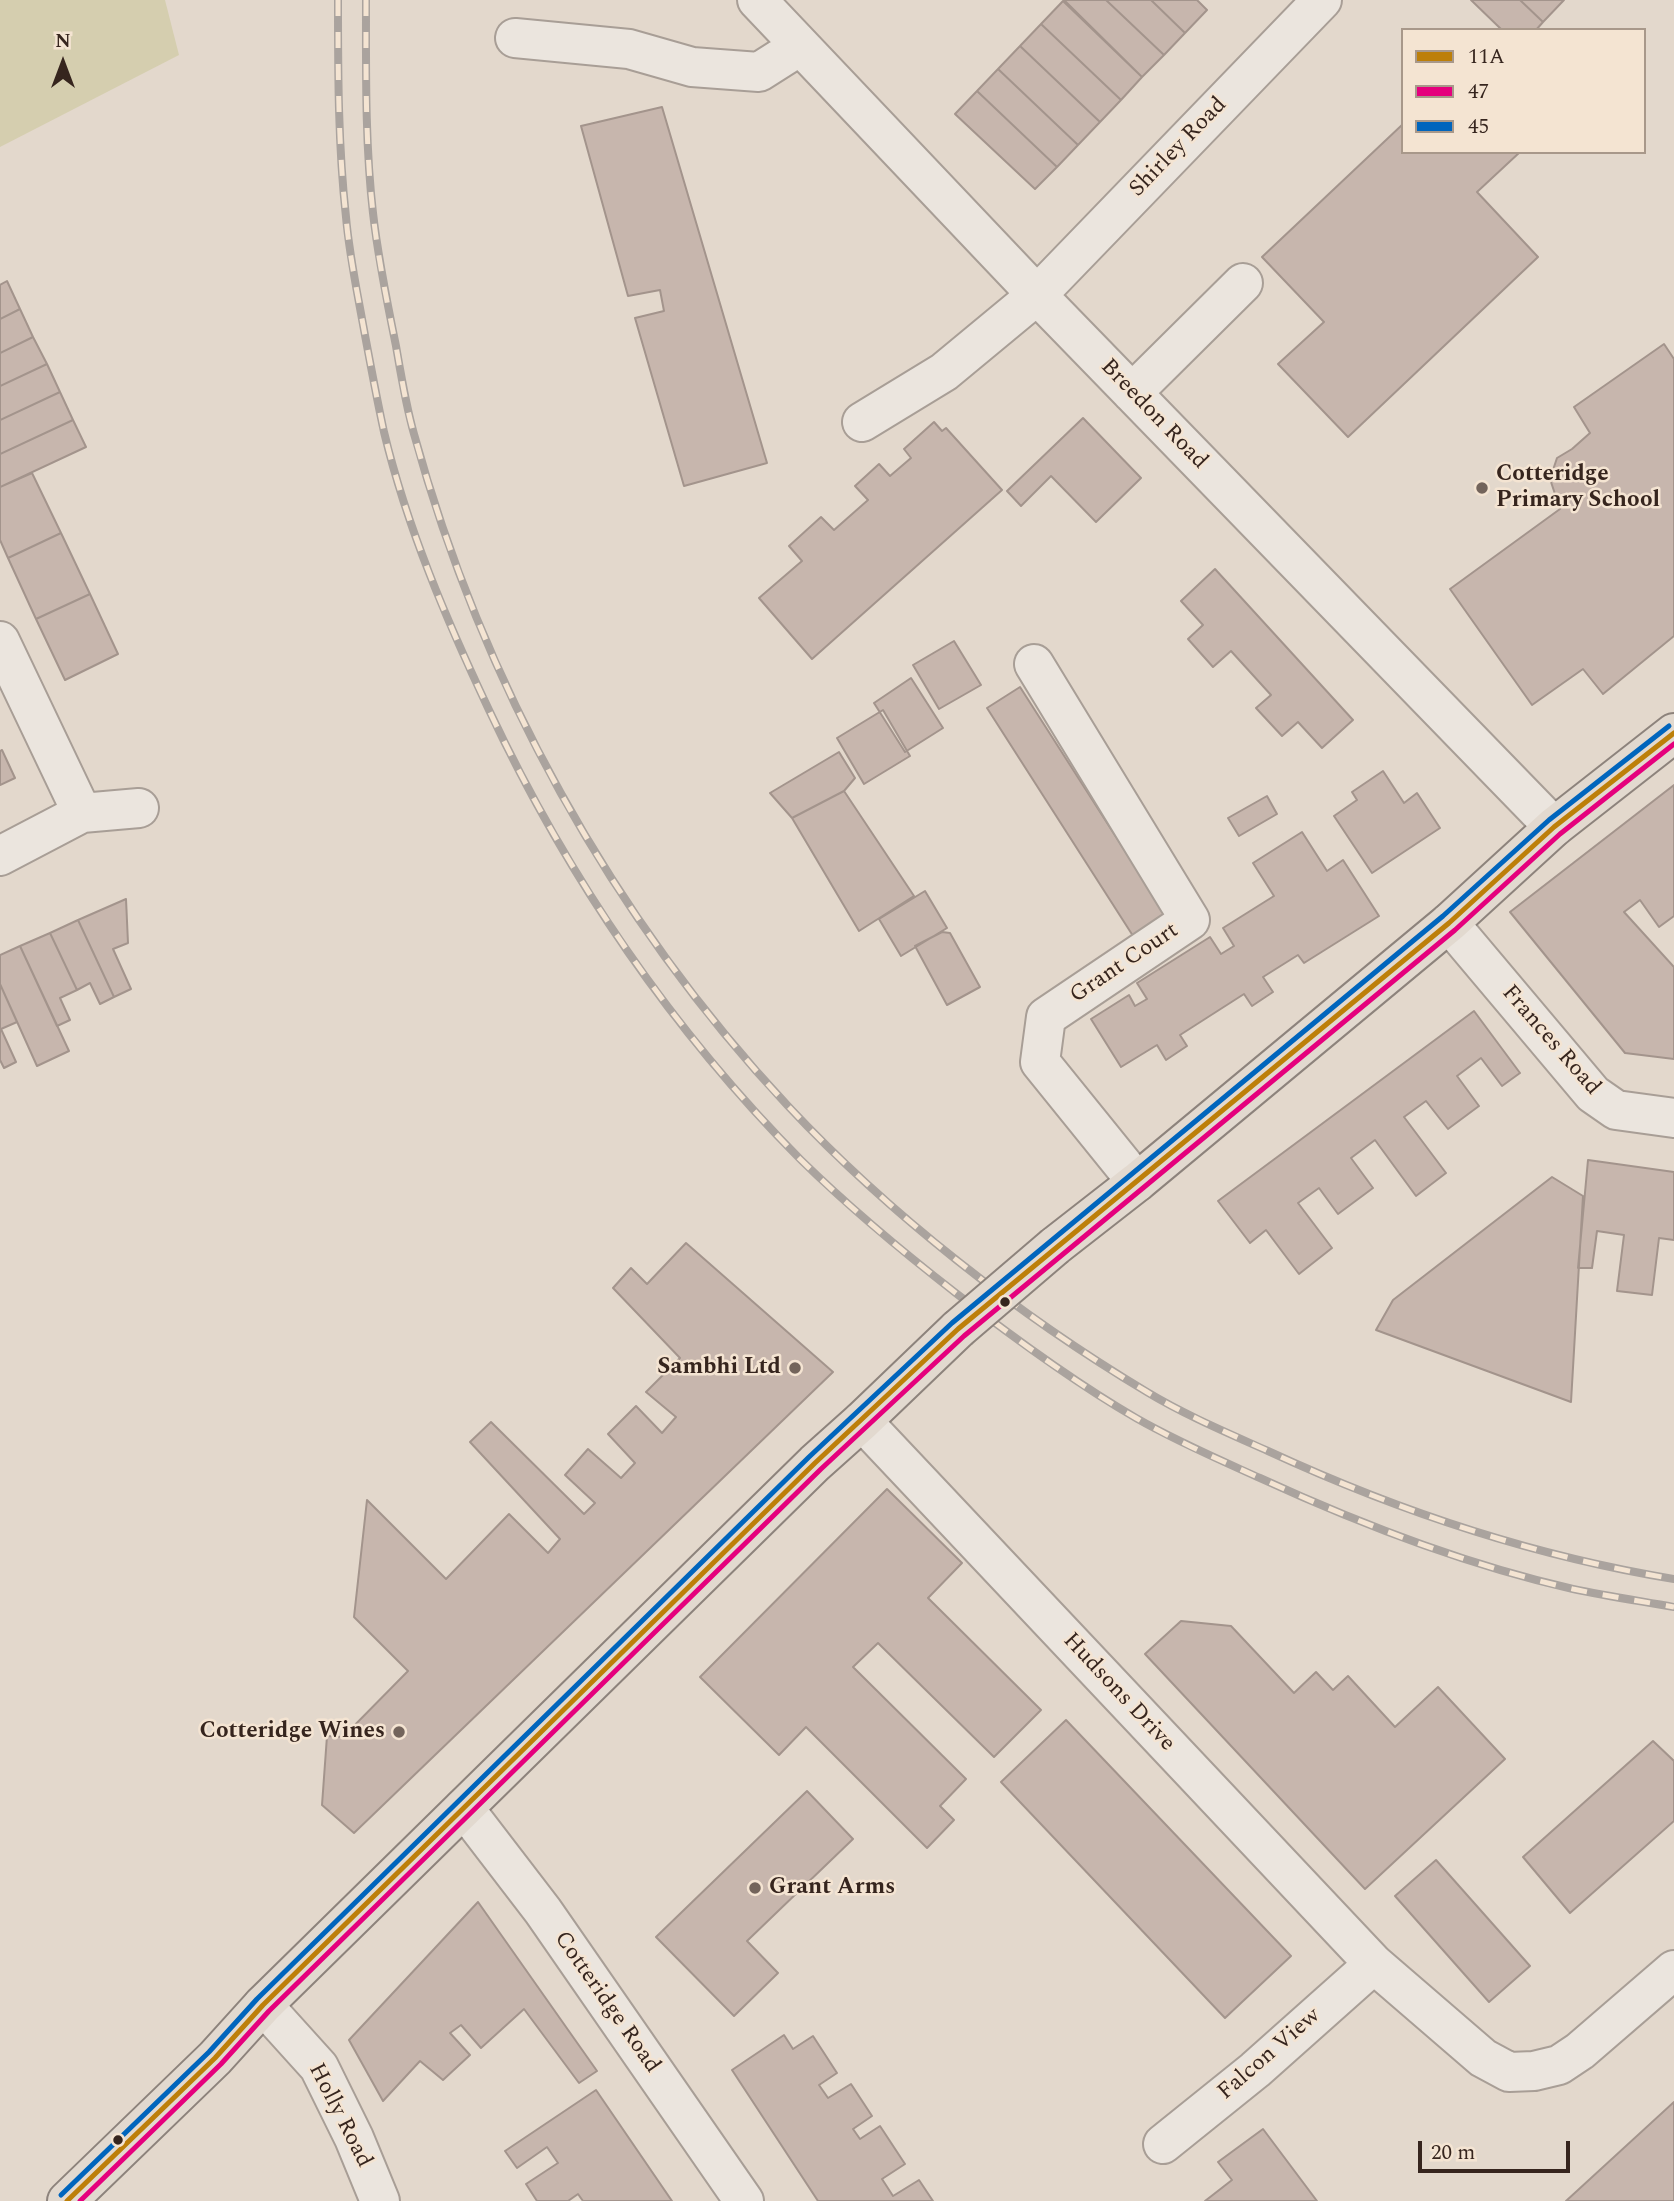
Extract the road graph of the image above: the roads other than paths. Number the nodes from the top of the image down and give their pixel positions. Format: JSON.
{"nodes":[{"id":1,"x":757,"y":0,"type":"edge"},
{"id":2,"x":1322,"y":0,"type":"edge"},
{"id":3,"x":515,"y":38,"type":"dead end"},
{"id":4,"x":800,"y":46,"type":"junction"},
{"id":5,"x":1243,"y":283,"type":"dead end"},
{"id":6,"x":1037,"y":296,"type":"junction"},
{"id":7,"x":1132,"y":393,"type":"junction"},
{"id":8,"x":862,"y":422,"type":"dead end"},
{"id":9,"x":0,"y":641,"type":"edge"},
{"id":10,"x":1034,"y":664,"type":"dead end"},
{"id":11,"x":1674,"y":733,"type":"edge"},
{"id":12,"x":139,"y":808,"type":"dead end"},
{"id":13,"x":82,"y":813,"type":"junction"},
{"id":14,"x":1554,"y":827,"type":"junction"},
{"id":15,"x":0,"y":856,"type":"edge"},
{"id":16,"x":1449,"y":923,"type":"junction"},
{"id":17,"x":1674,"y":1118,"type":"edge"},
{"id":18,"x":1136,"y":1182,"type":"junction"},
{"id":19,"x":862,"y":1421,"type":"junction"},
{"id":20,"x":464,"y":1808,"type":"junction"},
{"id":21,"x":1374,"y":1964,"type":"junction"},
{"id":22,"x":1674,"y":1970,"type":"edge"},
{"id":23,"x":263,"y":2005,"type":"junction"},
{"id":24,"x":1163,"y":2144,"type":"dead end"},
{"id":25,"x":67,"y":2201,"type":"edge"},
{"id":26,"x":380,"y":2201,"type":"edge"},
{"id":27,"x":744,"y":2201,"type":"edge"}],
"edges":[{"from":1,"to":4,"type":"street","name":"Breedon Road"},
{"from":2,"to":6,"type":"street","name":"Shirley Road"},
{"from":3,"to":4,"type":"street"},
{"from":4,"to":6,"type":"street","name":"Breedon Road"},
{"from":5,"to":7,"type":"street"},
{"from":6,"to":7,"type":"street","name":"Breedon Road"},
{"from":6,"to":8,"type":"street","name":"Shirley Road"},
{"from":7,"to":14,"type":"street","name":"Breedon Road"},
{"from":9,"to":13,"type":"street"},
{"from":10,"to":18,"type":"street","name":"Grant Court"},
{"from":11,"to":14,"type":"main road"},
{"from":12,"to":13,"type":"street"},
{"from":13,"to":15,"type":"street"},
{"from":14,"to":16,"type":"main road"},
{"from":16,"to":17,"type":"street","name":"Frances Road"},
{"from":16,"to":18,"type":"main road"},
{"from":18,"to":19,"type":"main road","bridge":true},
{"from":19,"to":20,"type":"main road"},
{"from":19,"to":21,"type":"street","name":"Hudsons Drive"},
{"from":20,"to":23,"type":"main road"},
{"from":20,"to":27,"type":"street","name":"Cotteridge Road"},
{"from":21,"to":22,"type":"street","name":"Hudsons Drive"},
{"from":21,"to":24,"type":"street","name":"Falcon View"},
{"from":23,"to":25,"type":"main road"},
{"from":23,"to":26,"type":"street","name":"Holly Road"}]}
